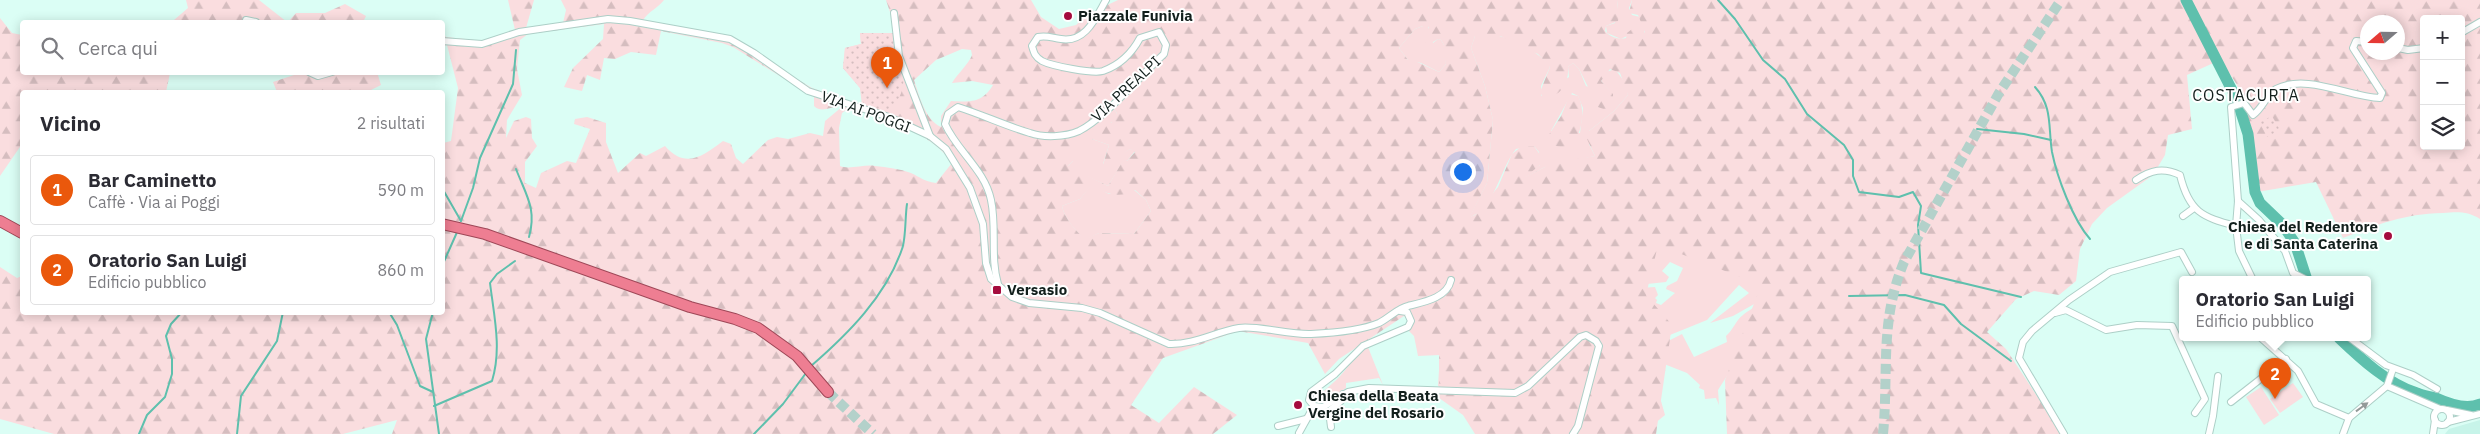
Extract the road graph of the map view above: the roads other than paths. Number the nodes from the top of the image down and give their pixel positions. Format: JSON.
{"nodes":[{"id":1,"x":1106,"y":0,"type":"edge"},
{"id":2,"x":894,"y":12,"type":"dead end"},
{"id":3,"x":2480,"y":22,"type":"edge"},
{"id":4,"x":2465,"y":31,"type":"edge"},
{"id":5,"x":445,"y":41,"type":"edge"},
{"id":6,"x":2360,"y":41,"type":"edge"},
{"id":7,"x":2420,"y":48,"type":"edge"},
{"id":8,"x":2405,"y":49,"type":"edge"},
{"id":9,"x":2360,"y":59,"type":"edge"},
{"id":10,"x":2361,"y":60,"type":"edge"},
{"id":11,"x":930,"y":136,"type":"junction"},
{"id":12,"x":2136,"y":180,"type":"dead end"},
{"id":13,"x":2238,"y":201,"type":"junction"},
{"id":14,"x":2194,"y":208,"type":"junction"},
{"id":15,"x":2183,"y":216,"type":"dead end"},
{"id":16,"x":0,"y":221,"type":"edge"},
{"id":17,"x":445,"y":225,"type":"edge"},
{"id":18,"x":2236,"y":226,"type":"junction"},
{"id":19,"x":20,"y":232,"type":"edge"},
{"id":20,"x":2192,"y":272,"type":"dead end"},
{"id":21,"x":2251,"y":276,"type":"edge"},
{"id":22,"x":2298,"y":276,"type":"edge"},
{"id":23,"x":1451,"y":280,"type":"dead end"},
{"id":24,"x":998,"y":284,"type":"junction"},
{"id":25,"x":1400,"y":311,"type":"junction"},
{"id":26,"x":2054,"y":313,"type":"junction"},
{"id":27,"x":2264,"y":341,"type":"edge"},
{"id":28,"x":2354,"y":341,"type":"edge"},
{"id":29,"x":2286,"y":360,"type":"junction"},
{"id":30,"x":2392,"y":371,"type":"junction"},
{"id":31,"x":2218,"y":376,"type":"dead end"},
{"id":32,"x":2388,"y":384,"type":"junction"},
{"id":33,"x":2437,"y":389,"type":"dead end"},
{"id":34,"x":828,"y":392,"type":"tunnel mouth"},
{"id":35,"x":1343,"y":394,"type":"junction"},
{"id":36,"x":2422,"y":401,"type":"junction"},
{"id":37,"x":2230,"y":402,"type":"dead end"},
{"id":38,"x":1314,"y":406,"type":"junction"},
{"id":39,"x":2444,"y":410,"type":"junction"},
{"id":40,"x":2195,"y":413,"type":"dead end"},
{"id":41,"x":2477,"y":415,"type":"edge"},
{"id":42,"x":2349,"y":418,"type":"junction"},
{"id":43,"x":2435,"y":418,"type":"junction"},
{"id":44,"x":1306,"y":419,"type":"junction"},
{"id":45,"x":2448,"y":422,"type":"junction"},
{"id":46,"x":1278,"y":426,"type":"dead end"},
{"id":47,"x":1331,"y":427,"type":"dead end"},
{"id":48,"x":1299,"y":433,"type":"dead end"},
{"id":49,"x":1574,"y":434,"type":"edge"},
{"id":50,"x":2064,"y":434,"type":"edge"},
{"id":51,"x":2209,"y":434,"type":"edge"},
{"id":52,"x":2343,"y":434,"type":"edge"},
{"id":53,"x":2433,"y":434,"type":"edge"}],
"edges":[{"from":1,"to":24,"type":"street","name":"VIA PREALPI"},
{"from":2,"to":11,"type":"street"},
{"from":3,"to":4,"type":"street"},
{"from":5,"to":11,"type":"street","name":"VIA AI POGGI"},
{"from":6,"to":9,"type":"street"},
{"from":7,"to":8,"type":"street"},
{"from":10,"to":13,"type":"street"},
{"from":11,"to":24,"type":"street","name":"VIA AI POGGI"},
{"from":12,"to":14,"type":"street"},
{"from":13,"to":18,"type":"street"},
{"from":13,"to":22,"type":"street"},
{"from":14,"to":15,"type":"street"},
{"from":14,"to":18,"type":"street"},
{"from":16,"to":19,"type":"highway"},
{"from":17,"to":34,"type":"highway"},
{"from":18,"to":21,"type":"street"},
{"from":20,"to":26,"type":"street"},
{"from":23,"to":25,"type":"street","name":"VIA AI POGGI"},
{"from":24,"to":25,"type":"street","name":"VIA AI POGGI"},
{"from":25,"to":38,"type":"street"},
{"from":26,"to":40,"type":"street"},
{"from":26,"to":50,"type":"street"},
{"from":27,"to":29,"type":"street"},
{"from":28,"to":30,"type":"street"},
{"from":29,"to":37,"type":"street"},
{"from":29,"to":42,"type":"street"},
{"from":30,"to":32,"type":"street"},
{"from":30,"to":33,"type":"street"},
{"from":31,"to":51,"type":"street"},
{"from":32,"to":36,"type":"street"},
{"from":42,"to":32,"type":"street","one_way":true},
{"from":35,"to":38,"type":"street"},
{"from":35,"to":47,"type":"street"},
{"from":35,"to":49,"type":"street"},
{"from":36,"to":39,"type":"street"},
{"from":36,"to":43,"type":"street"},
{"from":38,"to":44,"type":"street"},
{"from":39,"to":41,"type":"street"},
{"from":39,"to":43,"type":"street"},
{"from":39,"to":45,"type":"street"},
{"from":41,"to":45,"type":"street"},
{"from":42,"to":52,"type":"street"},
{"from":43,"to":45,"type":"street"},
{"from":43,"to":53,"type":"street"},
{"from":44,"to":46,"type":"street"},
{"from":44,"to":48,"type":"street"}]}
